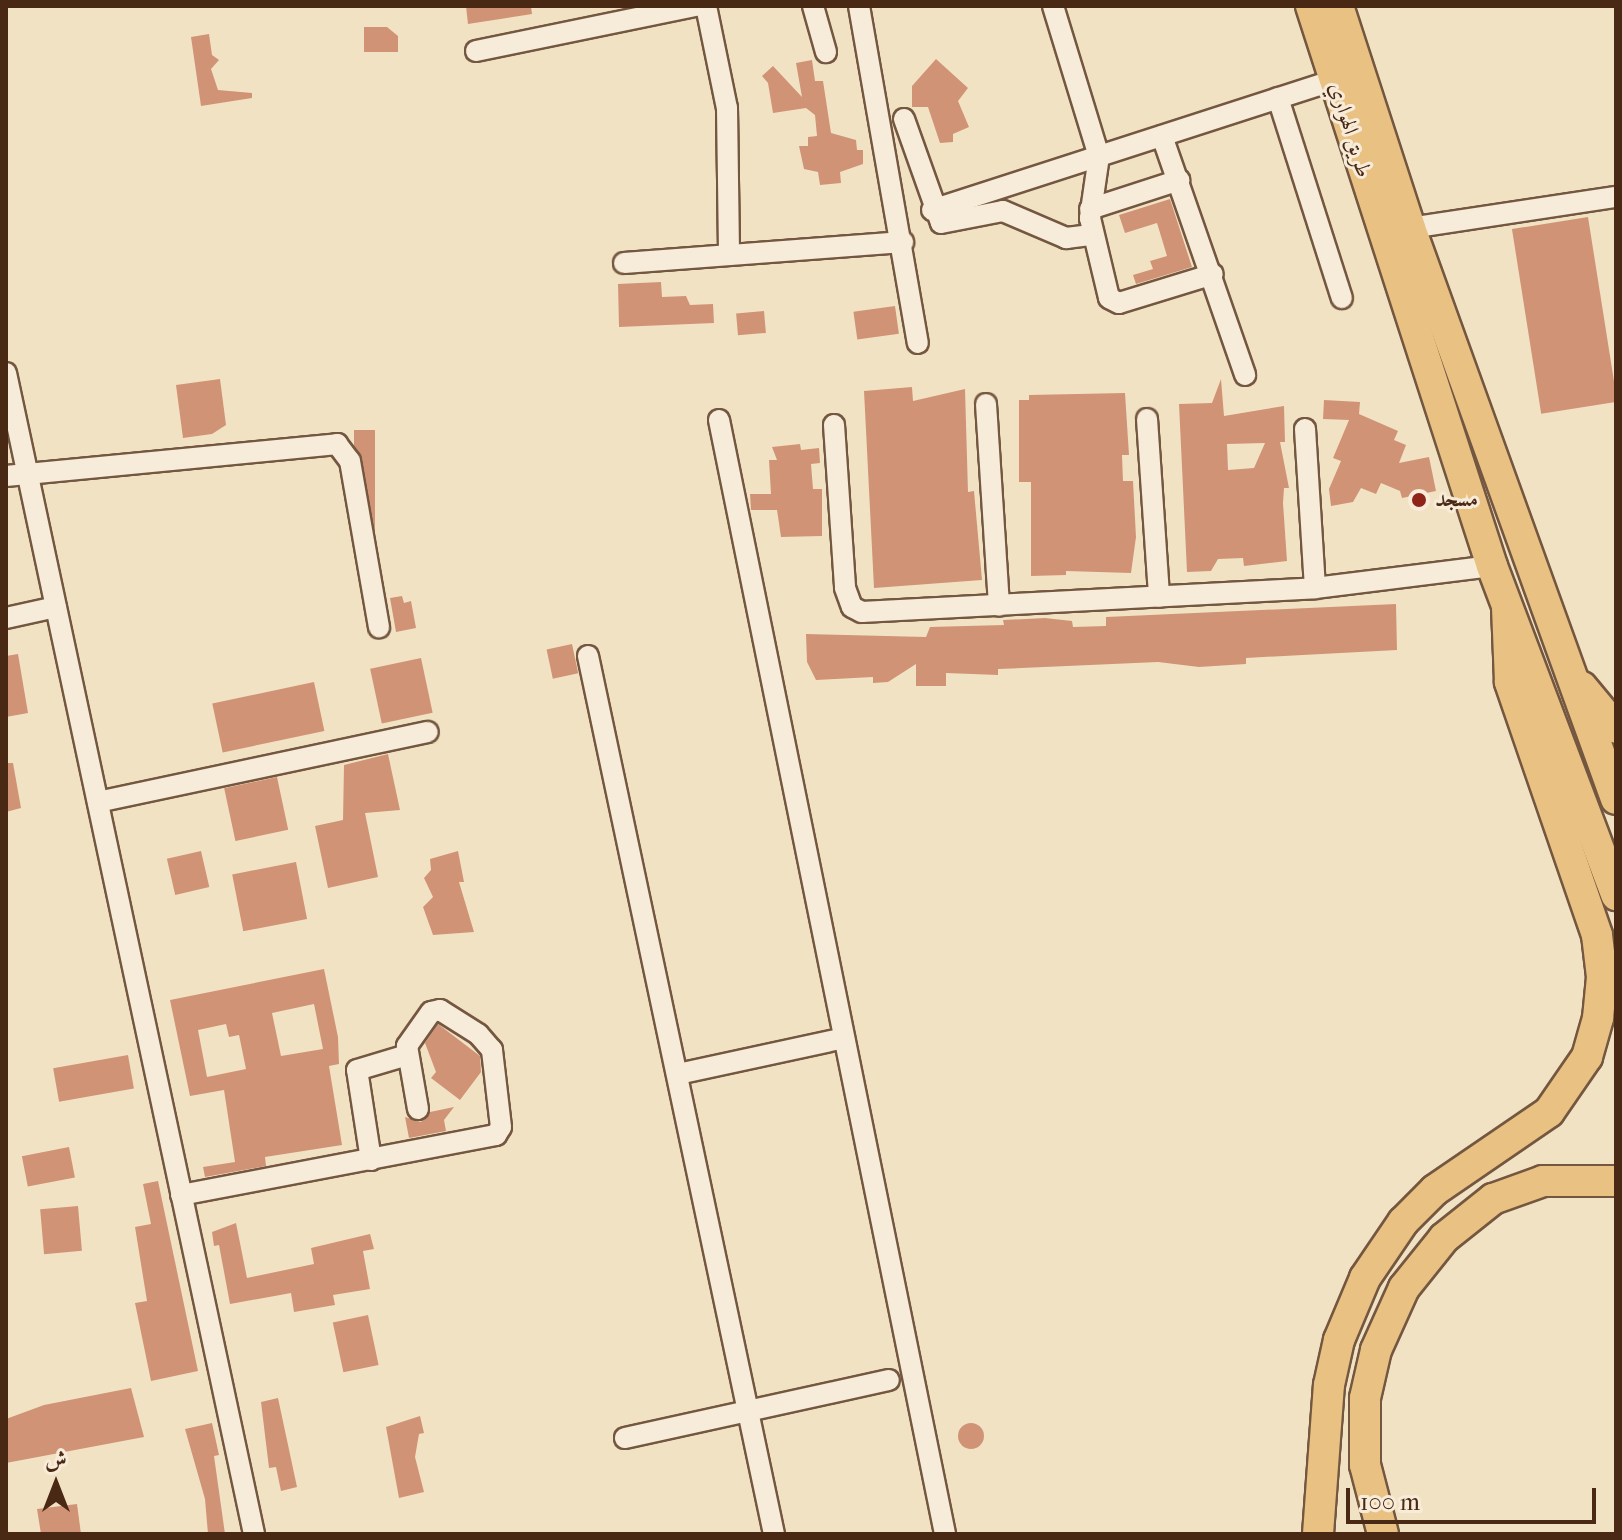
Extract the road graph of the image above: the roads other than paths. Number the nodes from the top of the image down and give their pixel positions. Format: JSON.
{"nodes":[{"id":1,"x":696,"y":6,"type":"edge"},
{"id":2,"x":706,"y":6,"type":"edge"},
{"id":3,"x":813,"y":6,"type":"edge"},
{"id":4,"x":859,"y":6,"type":"edge"},
{"id":5,"x":1053,"y":6,"type":"edge"},
{"id":6,"x":1311,"y":6,"type":"edge"},
{"id":7,"x":1338,"y":6,"type":"edge"},
{"id":8,"x":476,"y":51,"type":"dead end"},
{"id":9,"x":826,"y":52,"type":"dead end"},
{"id":10,"x":1335,"y":80,"type":"junction"},
{"id":11,"x":1278,"y":98,"type":"junction"},
{"id":12,"x":904,"y":119,"type":"dead end"},
{"id":13,"x":1162,"y":136,"type":"junction"},
{"id":14,"x":1099,"y":156,"type":"junction"},
{"id":15,"x":1179,"y":180,"type":"junction"},
{"id":16,"x":1616,"y":197,"type":"edge"},
{"id":17,"x":1090,"y":209,"type":"junction"},
{"id":18,"x":932,"y":210,"type":"junction"},
{"id":19,"x":1410,"y":228,"type":"junction"},
{"id":20,"x":1092,"y":235,"type":"junction"},
{"id":21,"x":903,"y":242,"type":"junction"},
{"id":22,"x":729,"y":255,"type":"junction"},
{"id":23,"x":624,"y":263,"type":"dead end"},
{"id":24,"x":1213,"y":274,"type":"junction"},
{"id":25,"x":1342,"y":298,"type":"dead end"},
{"id":26,"x":918,"y":343,"type":"dead end"},
{"id":27,"x":6,"y":373,"type":"edge"},
{"id":28,"x":1245,"y":375,"type":"dead end"},
{"id":29,"x":986,"y":404,"type":"dead end"},
{"id":30,"x":1147,"y":419,"type":"dead end"},
{"id":31,"x":719,"y":420,"type":"dead end"},
{"id":32,"x":834,"y":425,"type":"dead end"},
{"id":33,"x":1305,"y":429,"type":"dead end"},
{"id":34,"x":28,"y":474,"type":"junction"},
{"id":35,"x":6,"y":476,"type":"edge"},
{"id":36,"x":1492,"y":566,"type":"junction"},
{"id":37,"x":1315,"y":588,"type":"junction"},
{"id":38,"x":1159,"y":597,"type":"junction"},
{"id":39,"x":999,"y":606,"type":"junction"},
{"id":40,"x":56,"y":607,"type":"junction"},
{"id":41,"x":1507,"y":608,"type":"junction"},
{"id":42,"x":6,"y":618,"type":"edge"},
{"id":43,"x":379,"y":627,"type":"dead end"},
{"id":44,"x":588,"y":656,"type":"dead end"},
{"id":45,"x":1572,"y":678,"type":"junction"},
{"id":46,"x":1616,"y":728,"type":"edge"},
{"id":47,"x":428,"y":732,"type":"dead end"},
{"id":48,"x":1616,"y":799,"type":"edge"},
{"id":49,"x":98,"y":802,"type":"junction"},
{"id":50,"x":1616,"y":895,"type":"edge"},
{"id":51,"x":844,"y":1038,"type":"junction"},
{"id":52,"x":407,"y":1055,"type":"junction"},
{"id":53,"x":678,"y":1074,"type":"junction"},
{"id":54,"x":418,"y":1109,"type":"dead end"},
{"id":55,"x":371,"y":1160,"type":"junction"},
{"id":56,"x":1616,"y":1181,"type":"edge"},
{"id":57,"x":181,"y":1195,"type":"junction"},
{"id":58,"x":889,"y":1380,"type":"dead end"},
{"id":59,"x":748,"y":1411,"type":"junction"},
{"id":60,"x":625,"y":1438,"type":"dead end"},
{"id":61,"x":254,"y":1534,"type":"edge"},
{"id":62,"x":774,"y":1534,"type":"edge"},
{"id":63,"x":945,"y":1534,"type":"edge"},
{"id":64,"x":1318,"y":1534,"type":"edge"},
{"id":65,"x":1383,"y":1534,"type":"edge"}],
"edges":[{"from":1,"to":8,"type":"street"},
{"from":2,"to":22,"type":"street"},
{"from":3,"to":9,"type":"street"},
{"from":4,"to":21,"type":"street"},
{"from":5,"to":14,"type":"street"},
{"from":6,"to":10,"type":"highway","name":"طريق الهواري"},
{"from":7,"to":19,"type":"highway","name":"طريق الهواري"},
{"from":10,"to":11,"type":"street"},
{"from":10,"to":36,"type":"highway","name":"طريق الهواري"},
{"from":11,"to":13,"type":"street"},
{"from":11,"to":25,"type":"street"},
{"from":12,"to":18,"type":"street"},
{"from":13,"to":14,"type":"street"},
{"from":13,"to":15,"type":"street"},
{"from":14,"to":17,"type":"street"},
{"from":14,"to":18,"type":"street"},
{"from":15,"to":17,"type":"street"},
{"from":15,"to":24,"type":"street"},
{"from":16,"to":19,"type":"street"},
{"from":17,"to":20,"type":"street"},
{"from":18,"to":20,"type":"street"},
{"from":19,"to":45,"type":"highway","name":"طريق الهواري"},
{"from":20,"to":24,"type":"street"},
{"from":21,"to":22,"type":"street"},
{"from":21,"to":26,"type":"street"},
{"from":22,"to":23,"type":"street"},
{"from":24,"to":28,"type":"street"},
{"from":27,"to":34,"type":"street"},
{"from":29,"to":39,"type":"street"},
{"from":30,"to":38,"type":"street"},
{"from":31,"to":51,"type":"street"},
{"from":32,"to":39,"type":"street"},
{"from":33,"to":37,"type":"street"},
{"from":34,"to":35,"type":"street"},
{"from":34,"to":40,"type":"street"},
{"from":34,"to":43,"type":"street"},
{"from":36,"to":37,"type":"street"},
{"from":36,"to":41,"type":"highway","name":"طريق الهواري"},
{"from":37,"to":38,"type":"street"},
{"from":38,"to":39,"type":"street"},
{"from":40,"to":42,"type":"street"},
{"from":40,"to":49,"type":"street"},
{"from":41,"to":50,"type":"highway","name":"طريق الهواري"},
{"from":41,"to":64,"type":"highway"},
{"from":44,"to":53,"type":"street"},
{"from":45,"to":46,"type":"highway"},
{"from":45,"to":48,"type":"highway","name":"طريق الهواري"},
{"from":47,"to":49,"type":"street"},
{"from":49,"to":57,"type":"street"},
{"from":51,"to":53,"type":"street"},
{"from":51,"to":63,"type":"street"},
{"from":52,"to":54,"type":"street"},
{"from":52,"to":55,"type":"street"},
{"from":52,"to":55,"type":"street"},
{"from":53,"to":59,"type":"street"},
{"from":55,"to":57,"type":"street"},
{"from":56,"to":65,"type":"highway"},
{"from":57,"to":61,"type":"street"},
{"from":58,"to":59,"type":"street"},
{"from":59,"to":60,"type":"street"},
{"from":59,"to":62,"type":"street"}]}
